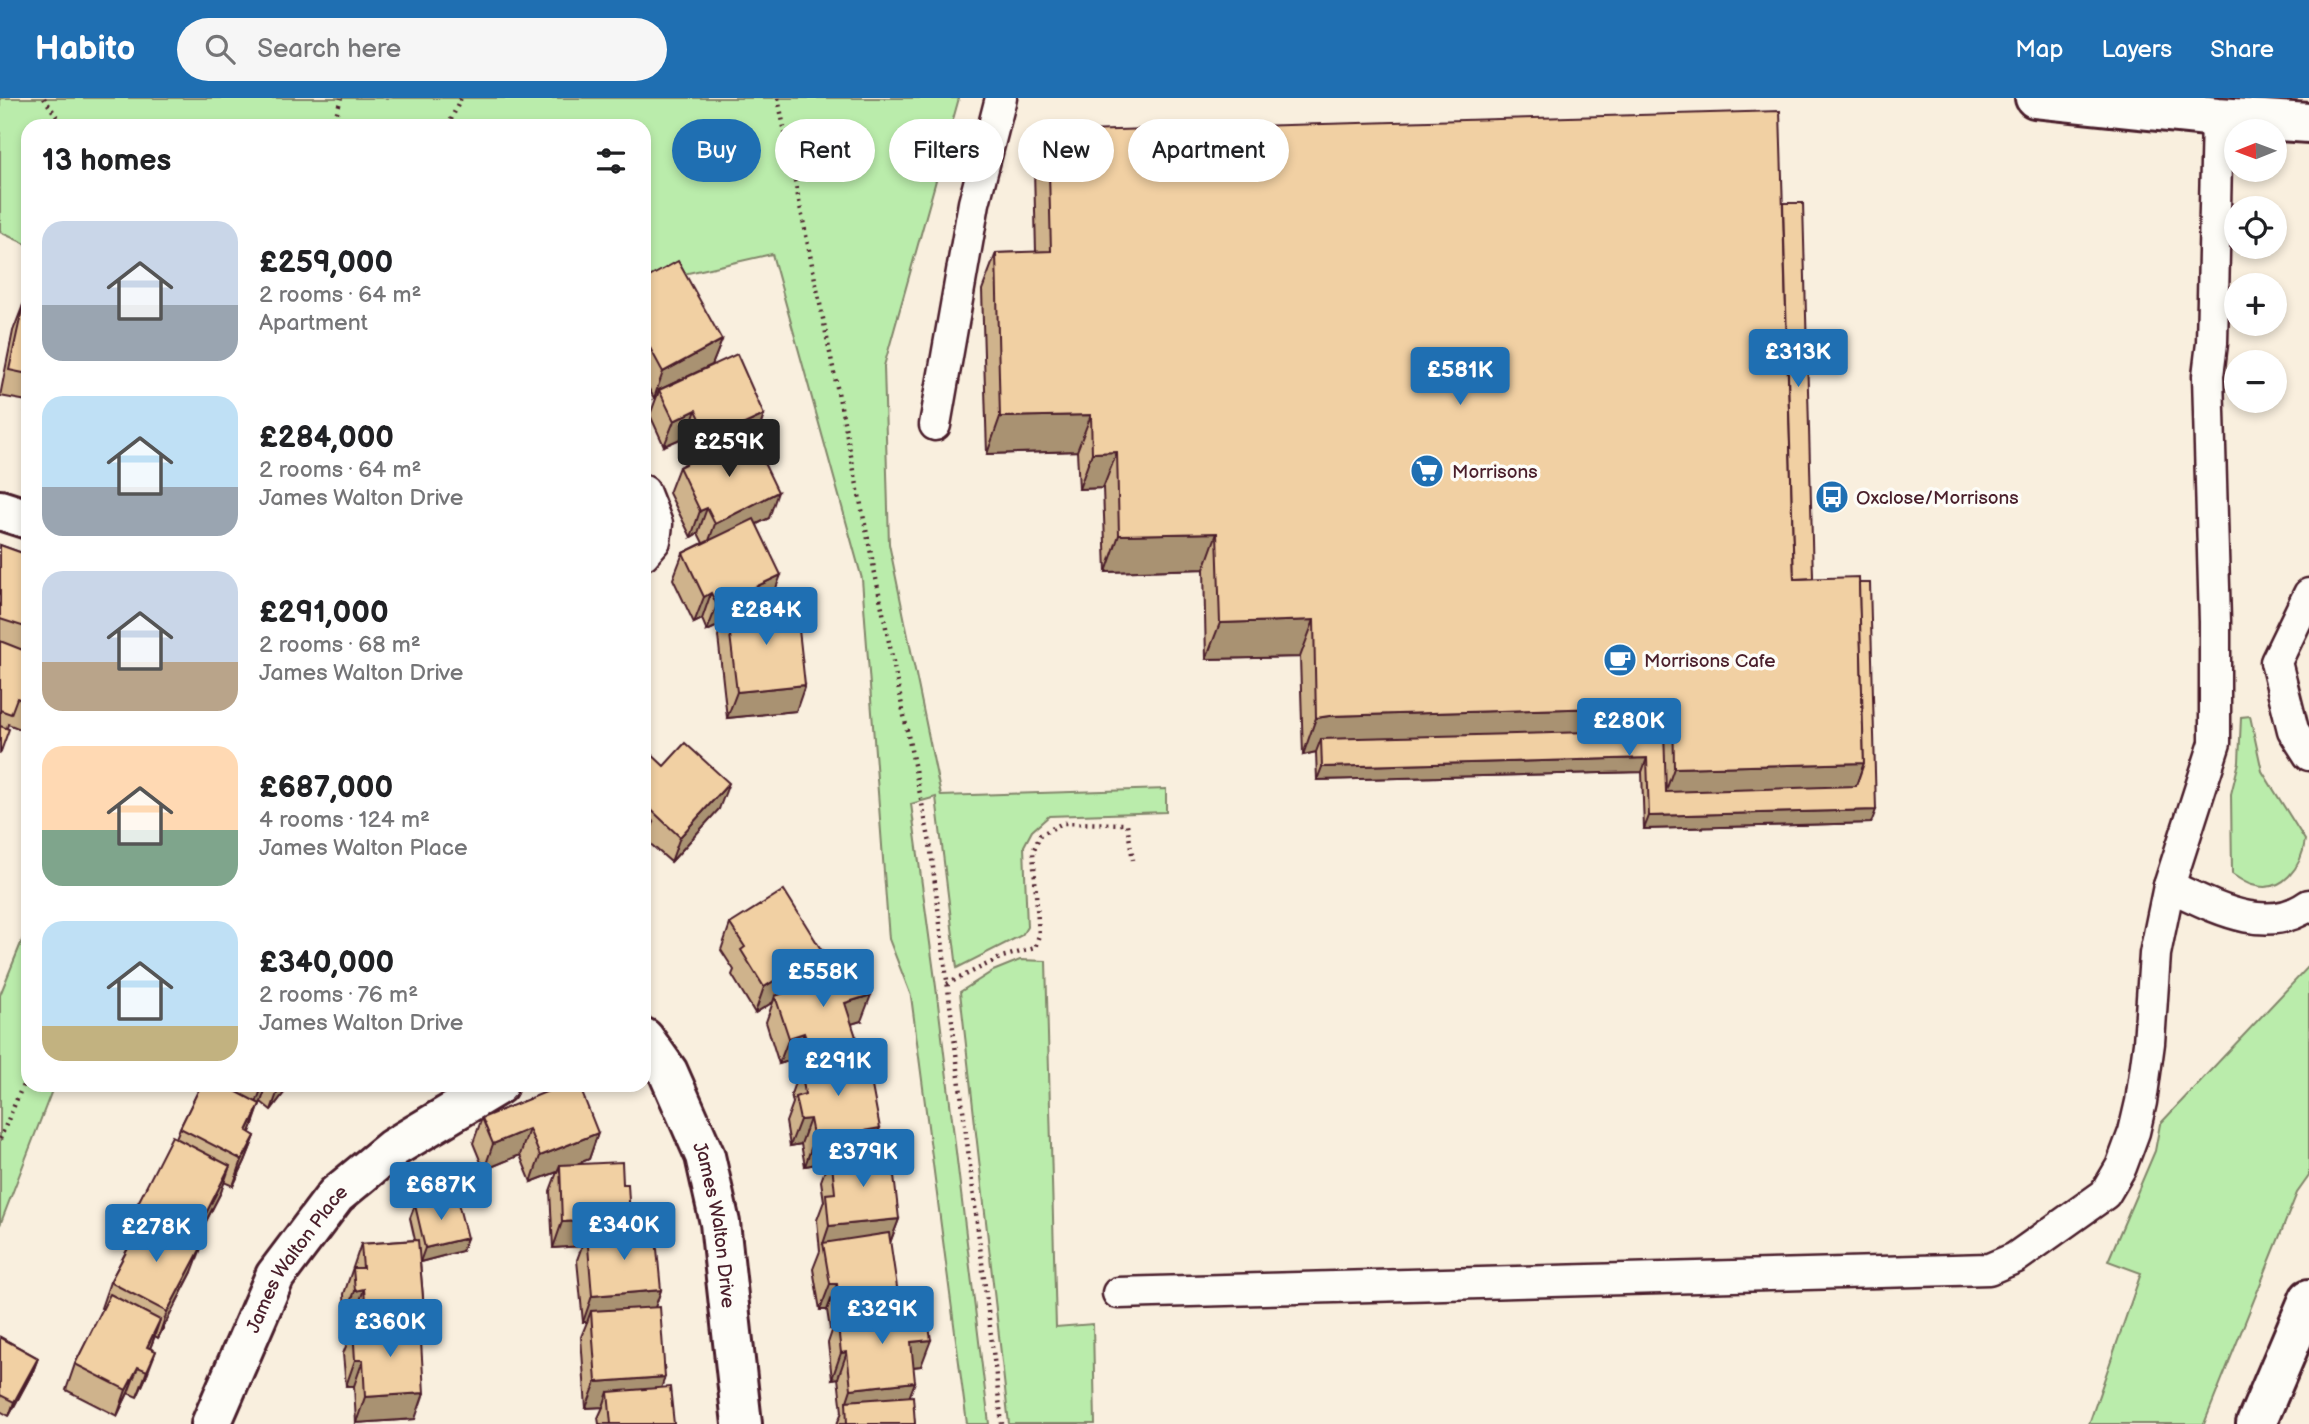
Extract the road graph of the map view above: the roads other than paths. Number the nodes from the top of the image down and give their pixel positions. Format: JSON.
{"nodes":[{"id":1,"x":1001,"y":98,"type":"edge"},
{"id":2,"x":2035,"y":98,"type":"edge"},
{"id":3,"x":2217,"y":117,"type":"junction"},
{"id":4,"x":2309,"y":123,"type":"edge"},
{"id":5,"x":935,"y":425,"type":"dead end"},
{"id":6,"x":651,"y":509,"type":"edge"},
{"id":7,"x":0,"y":510,"type":"edge"},
{"id":8,"x":21,"y":517,"type":"edge"},
{"id":9,"x":651,"y":545,"type":"edge"},
{"id":10,"x":2309,"y":594,"type":"edge"},
{"id":11,"x":2309,"y":755,"type":"edge"},
{"id":12,"x":2169,"y":886,"type":"junction"},
{"id":13,"x":2309,"y":905,"type":"edge"},
{"id":14,"x":651,"y":1048,"type":"edge"},
{"id":15,"x":486,"y":1092,"type":"edge"},
{"id":16,"x":1118,"y":1293,"type":"dead end"},
{"id":17,"x":2309,"y":1299,"type":"edge"},
{"id":18,"x":211,"y":1424,"type":"edge"},
{"id":19,"x":742,"y":1424,"type":"edge"},
{"id":20,"x":2256,"y":1424,"type":"edge"}],
"edges":[{"from":1,"to":5,"type":"lane"},
{"from":2,"to":3,"type":"street"},
{"from":3,"to":4,"type":"street"},
{"from":3,"to":12,"type":"lane"},
{"from":6,"to":9,"type":"lane"},
{"from":7,"to":8,"type":"street"},
{"from":10,"to":11,"type":"lane"},
{"from":12,"to":13,"type":"lane"},
{"from":12,"to":16,"type":"lane"},
{"from":14,"to":19,"type":"street","name":"James Walton Drive"},
{"from":15,"to":18,"type":"street","name":"James Walton Place"},
{"from":17,"to":20,"type":"street"}]}
